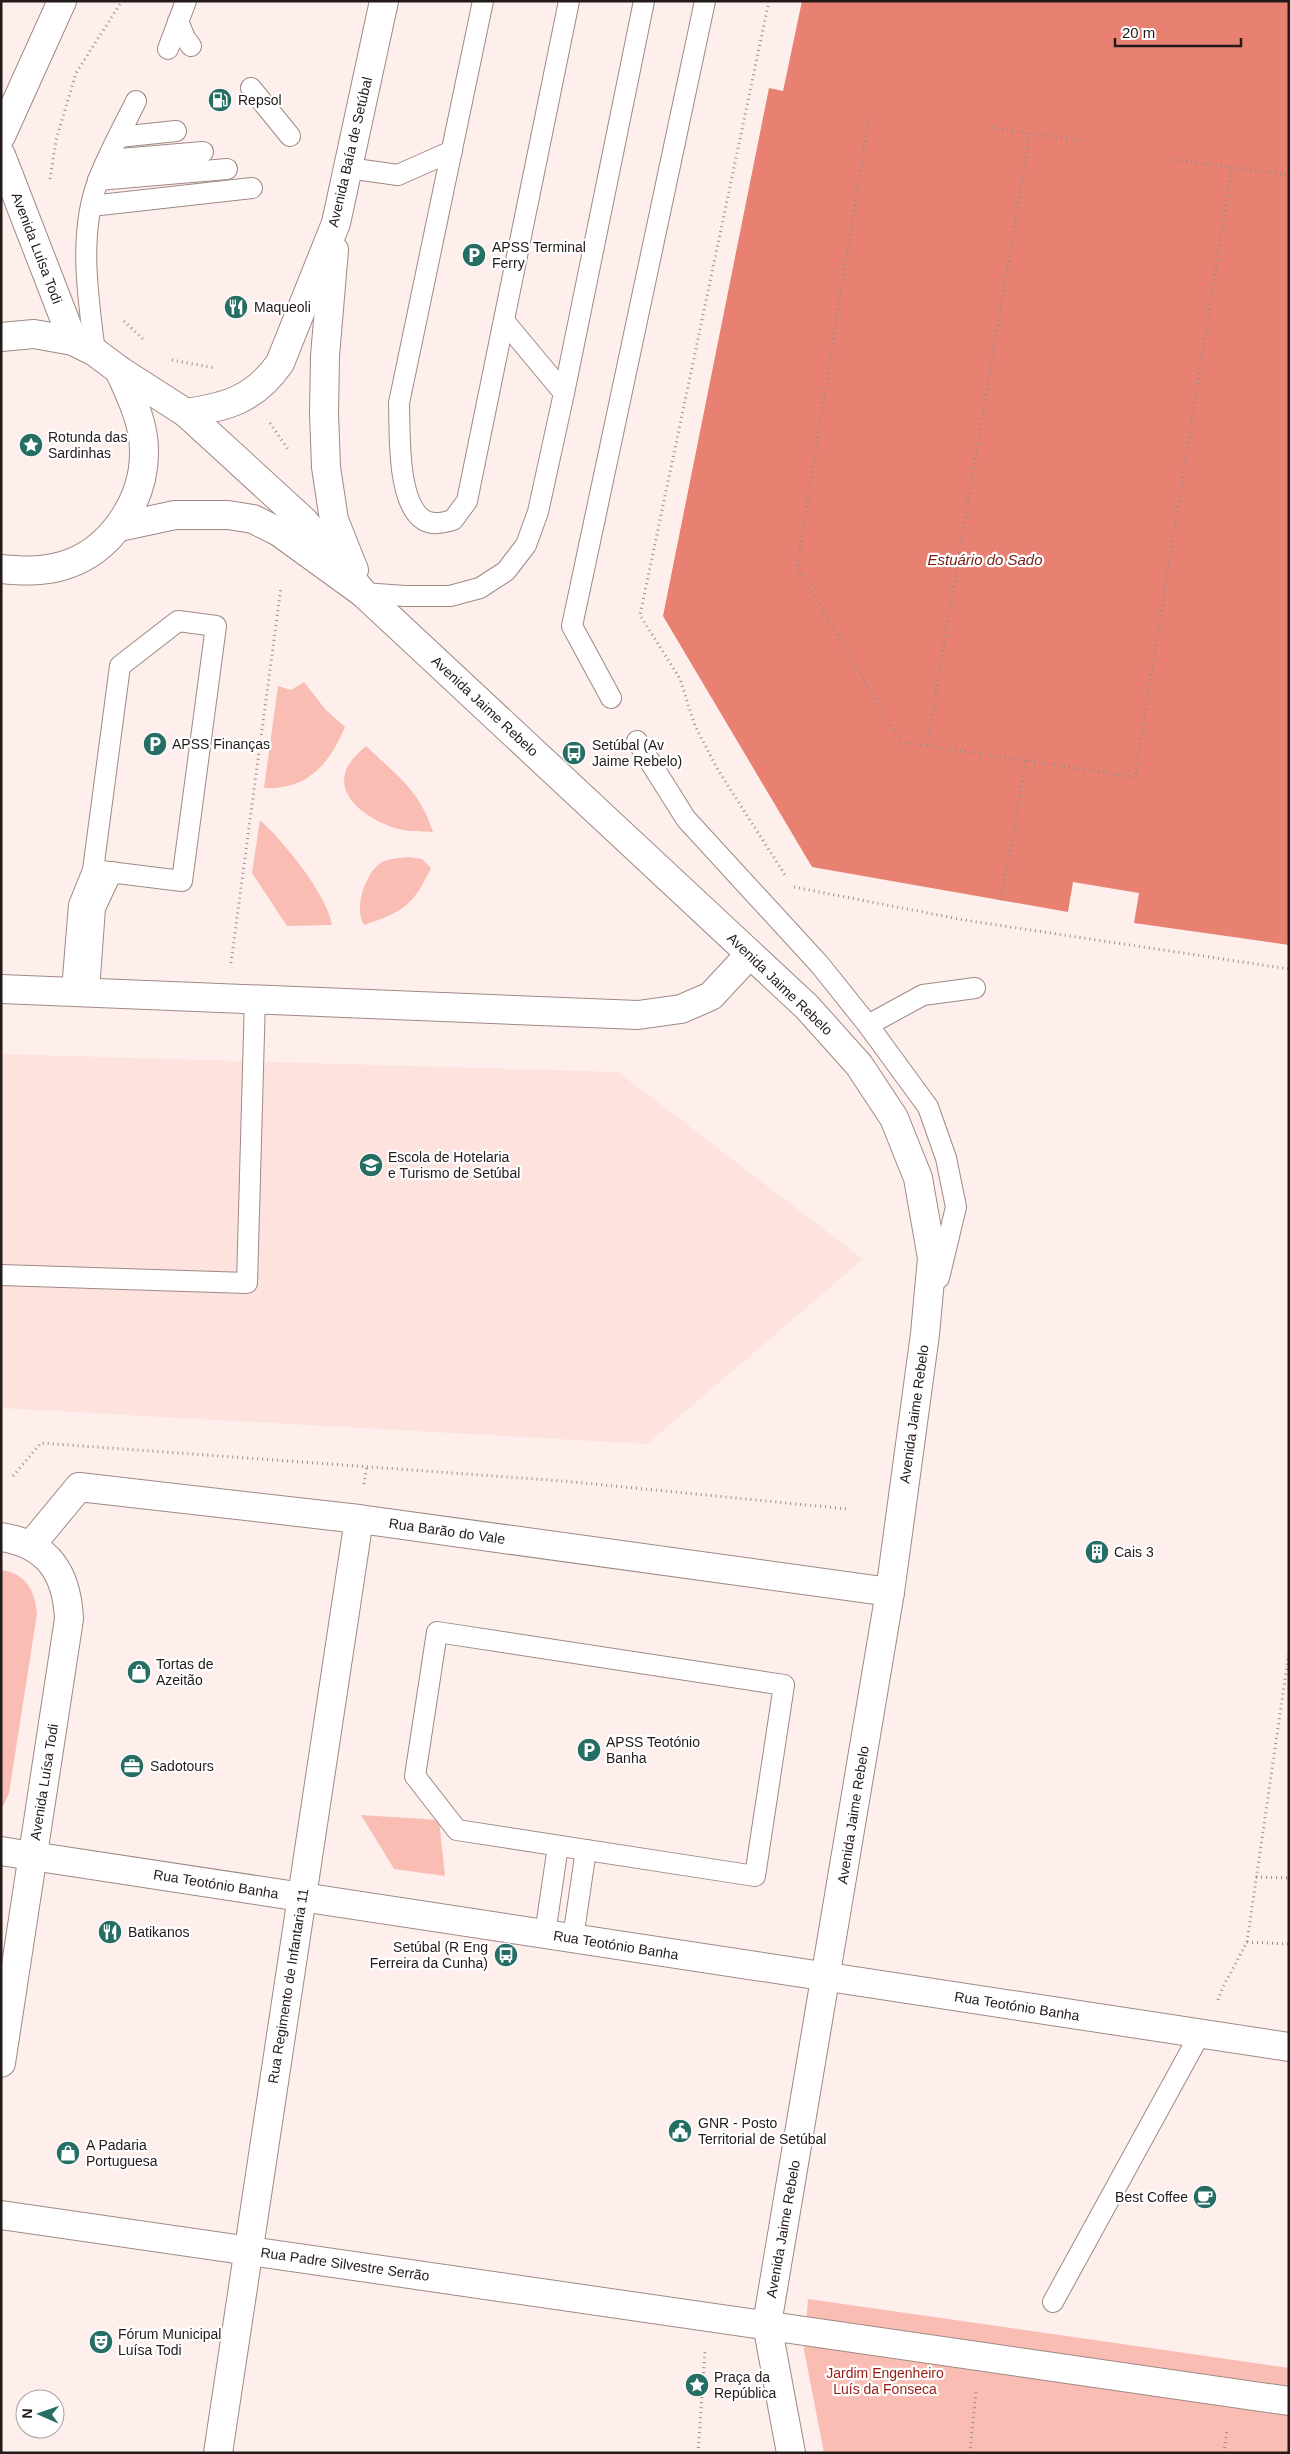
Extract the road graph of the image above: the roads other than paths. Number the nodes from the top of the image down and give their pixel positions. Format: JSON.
{"nodes":[{"id":1,"x":62,"y":1,"type":"edge"},
{"id":2,"x":186,"y":1,"type":"edge"},
{"id":3,"x":384,"y":1,"type":"edge"},
{"id":4,"x":482,"y":1,"type":"edge"},
{"id":5,"x":569,"y":1,"type":"edge"},
{"id":6,"x":644,"y":1,"type":"edge"},
{"id":7,"x":706,"y":1,"type":"edge"},
{"id":8,"x":178,"y":22,"type":"junction"},
{"id":9,"x":191,"y":46,"type":"dead end"},
{"id":10,"x":168,"y":49,"type":"dead end"},
{"id":11,"x":251,"y":88,"type":"dead end"},
{"id":12,"x":136,"y":101,"type":"dead end"},
{"id":13,"x":176,"y":131,"type":"dead end"},
{"id":14,"x":1,"y":136,"type":"edge"},
{"id":15,"x":290,"y":136,"type":"dead end"},
{"id":16,"x":119,"y":137,"type":"junction"},
{"id":17,"x":452,"y":151,"type":"junction"},
{"id":18,"x":203,"y":152,"type":"dead end"},
{"id":19,"x":1,"y":156,"type":"edge"},
{"id":20,"x":108,"y":160,"type":"junction"},
{"id":21,"x":348,"y":168,"type":"junction"},
{"id":22,"x":227,"y":169,"type":"dead end"},
{"id":23,"x":98,"y":180,"type":"junction"},
{"id":24,"x":252,"y":188,"type":"dead end"},
{"id":25,"x":91,"y":206,"type":"junction"},
{"id":26,"x":336,"y":223,"type":"junction"},
{"id":27,"x":504,"y":321,"type":"junction"},
{"id":28,"x":1,"y":337,"type":"edge"},
{"id":29,"x":84,"y":346,"type":"junction"},
{"id":30,"x":119,"y":370,"type":"junction"},
{"id":31,"x":564,"y":393,"type":"junction"},
{"id":32,"x":186,"y":413,"type":"junction"},
{"id":33,"x":119,"y":527,"type":"junction"},
{"id":34,"x":1,"y":569,"type":"edge"},
{"id":35,"x":363,"y":592,"type":"junction"},
{"id":36,"x":611,"y":698,"type":"dead end"},
{"id":37,"x":638,"y":741,"type":"dead end"},
{"id":38,"x":102,"y":871,"type":"junction"},
{"id":39,"x":750,"y":954,"type":"junction"},
{"id":40,"x":975,"y":988,"type":"dead end"},
{"id":41,"x":1,"y":989,"type":"edge"},
{"id":42,"x":81,"y":991,"type":"junction"},
{"id":43,"x":256,"y":998,"type":"junction"},
{"id":44,"x":868,"y":1025,"type":"junction"},
{"id":45,"x":1,"y":1275,"type":"edge"},
{"id":46,"x":925,"y":1334,"type":"junction"},
{"id":47,"x":359,"y":1519,"type":"junction"},
{"id":48,"x":1,"y":1537,"type":"edge"},
{"id":49,"x":31,"y":1545,"type":"junction"},
{"id":50,"x":890,"y":1592,"type":"junction"},
{"id":51,"x":558,"y":1846,"type":"junction"},
{"id":52,"x":586,"y":1850,"type":"junction"},
{"id":53,"x":1,"y":1851,"type":"edge"},
{"id":54,"x":32,"y":1856,"type":"junction"},
{"id":55,"x":302,"y":1897,"type":"junction"},
{"id":56,"x":546,"y":1934,"type":"junction"},
{"id":57,"x":573,"y":1938,"type":"junction"},
{"id":58,"x":827,"y":1977,"type":"junction"},
{"id":59,"x":1200,"y":2034,"type":"junction"},
{"id":60,"x":1289,"y":2047,"type":"edge"},
{"id":61,"x":1,"y":2063,"type":"edge"},
{"id":62,"x":1,"y":2214,"type":"edge"},
{"id":63,"x":249,"y":2250,"type":"junction"},
{"id":64,"x":1053,"y":2302,"type":"dead end"},
{"id":65,"x":767,"y":2324,"type":"junction"},
{"id":66,"x":1289,"y":2401,"type":"edge"},
{"id":67,"x":218,"y":2453,"type":"edge"},
{"id":68,"x":791,"y":2453,"type":"edge"}],
"edges":[{"from":1,"to":14,"type":"street"},
{"from":2,"to":8,"type":"lane"},
{"from":3,"to":21,"type":"street","name":"Avenida Baía de Setúbal"},
{"from":4,"to":17,"type":"lane"},
{"from":5,"to":27,"type":"lane"},
{"from":6,"to":31,"type":"lane"},
{"from":7,"to":36,"type":"lane"},
{"from":8,"to":9,"type":"lane"},
{"from":8,"to":10,"type":"lane"},
{"from":11,"to":15,"type":"lane"},
{"from":12,"to":16,"type":"lane"},
{"from":13,"to":16,"type":"lane"},
{"from":16,"to":20,"type":"lane"},
{"from":17,"to":21,"type":"lane"},
{"from":17,"to":27,"type":"lane"},
{"from":18,"to":20,"type":"lane"},
{"from":19,"to":29,"type":"street","name":"Avenida Luísa Todi"},
{"from":20,"to":23,"type":"lane"},
{"from":21,"to":26,"type":"street","name":"Avenida Baía de Setúbal"},
{"from":22,"to":23,"type":"lane"},
{"from":23,"to":25,"type":"lane"},
{"from":24,"to":25,"type":"lane"},
{"from":25,"to":29,"type":"lane"},
{"from":26,"to":32,"type":"street","name":"Avenida Baía de Setúbal"},
{"from":26,"to":35,"type":"street"},
{"from":27,"to":31,"type":"lane"},
{"from":28,"to":29,"type":"street"},
{"from":29,"to":30,"type":"street","name":"Avenida Jaime Rebelo"},
{"from":30,"to":32,"type":"street","name":"Avenida Jaime Rebelo"},
{"from":30,"to":33,"type":"street"},
{"from":31,"to":35,"type":"lane"},
{"from":32,"to":35,"type":"street","name":"Avenida Jaime Rebelo"},
{"from":33,"to":34,"type":"street"},
{"from":33,"to":35,"type":"street","name":"Avenida Jaime Rebelo"},
{"from":35,"to":39,"type":"street","name":"Avenida Jaime Rebelo"},
{"from":37,"to":44,"type":"lane"},
{"from":38,"to":38,"type":"lane"},
{"from":38,"to":42,"type":"lane"},
{"from":39,"to":43,"type":"street"},
{"from":39,"to":46,"type":"street","name":"Avenida Jaime Rebelo"},
{"from":40,"to":44,"type":"lane"},
{"from":41,"to":42,"type":"street"},
{"from":42,"to":43,"type":"street"},
{"from":43,"to":45,"type":"lane"},
{"from":44,"to":46,"type":"lane"},
{"from":46,"to":50,"type":"street","name":"Avenida Jaime Rebelo"},
{"from":47,"to":49,"type":"street","name":"Rua Barão do Vale"},
{"from":47,"to":50,"type":"street","name":"Rua Barão do Vale"},
{"from":47,"to":55,"type":"street","name":"Rua Regimento de Infantaria 11"},
{"from":48,"to":49,"type":"street","name":"Avenida Luísa Todi"},
{"from":49,"to":54,"type":"street","name":"Avenida Luísa Todi"},
{"from":50,"to":58,"type":"street","name":"Avenida Jaime Rebelo"},
{"from":51,"to":52,"type":"lane"},
{"from":51,"to":52,"type":"lane"},
{"from":51,"to":56,"type":"lane"},
{"from":52,"to":57,"type":"lane"},
{"from":53,"to":54,"type":"street","name":"Rua Teotónio Banha"},
{"from":54,"to":55,"type":"street","name":"Rua Teotónio Banha"},
{"from":54,"to":61,"type":"street","name":"Avenida Luísa Todi"},
{"from":55,"to":56,"type":"street","name":"Rua Teotónio Banha"},
{"from":55,"to":63,"type":"street","name":"Rua Regimento de Infantaria 11"},
{"from":56,"to":57,"type":"street","name":"Rua Teotónio Banha"},
{"from":57,"to":58,"type":"street","name":"Rua Teotónio Banha"},
{"from":58,"to":59,"type":"street","name":"Rua Teotónio Banha"},
{"from":58,"to":65,"type":"street","name":"Avenida Jaime Rebelo"},
{"from":59,"to":60,"type":"street","name":"Rua Teotónio Banha"},
{"from":59,"to":64,"type":"lane"},
{"from":62,"to":63,"type":"street","name":"Rua Padre Silvestre Serrão"},
{"from":63,"to":65,"type":"street","name":"Rua Padre Silvestre Serrão"},
{"from":63,"to":67,"type":"street","name":"Rua Regimento de Infantaria 11"},
{"from":65,"to":66,"type":"street","name":"Rua Padre Silvestre Serrão"},
{"from":65,"to":68,"type":"street","name":"Avenida Jaime Rebelo"}]}
